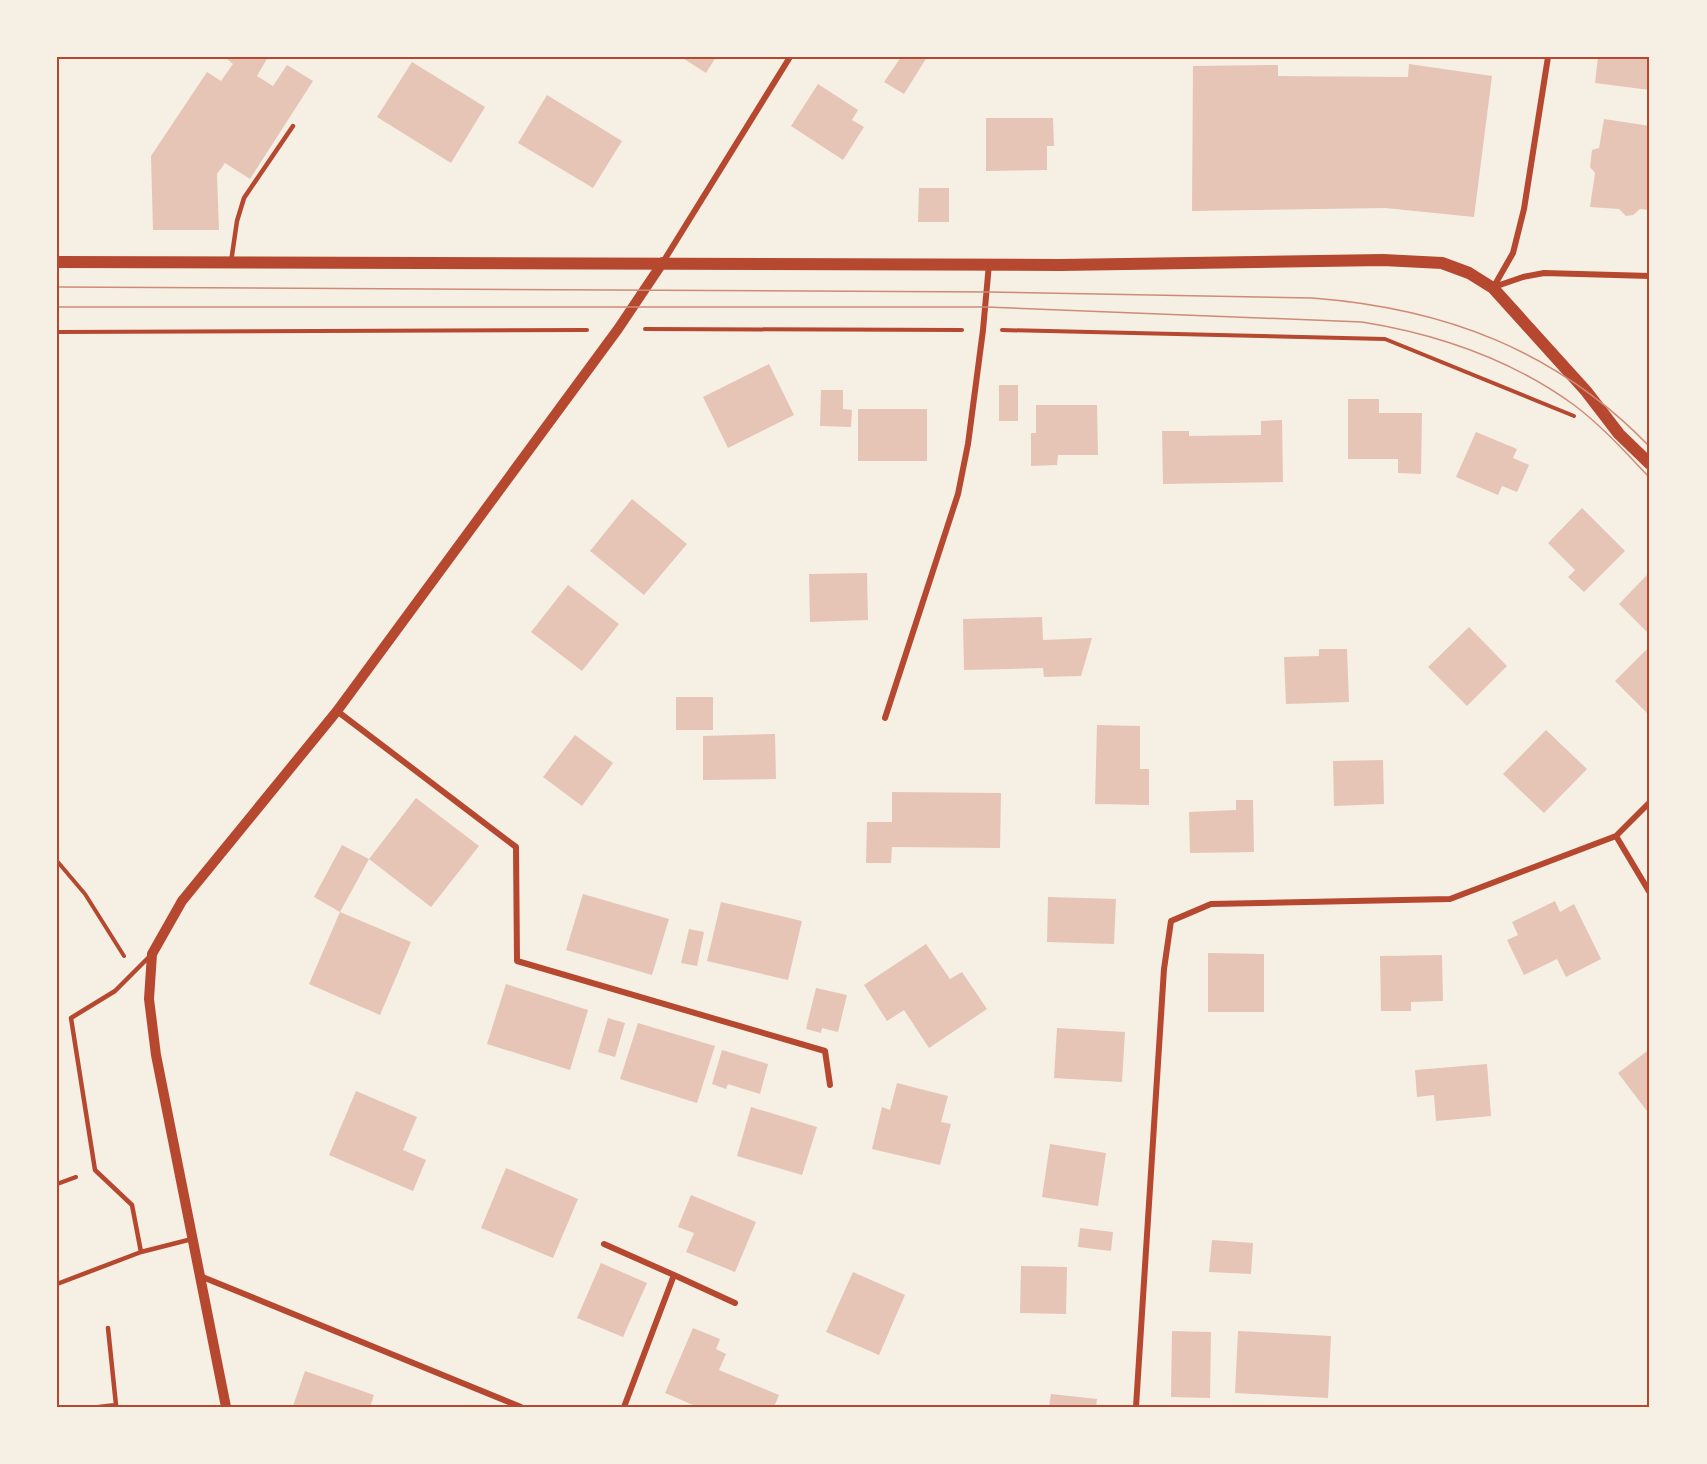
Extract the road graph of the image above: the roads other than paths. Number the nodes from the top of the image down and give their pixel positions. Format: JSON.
{"nodes":[{"id":1,"x":790,"y":57,"type":"edge"},
{"id":2,"x":1548,"y":57,"type":"edge"},
{"id":3,"x":293,"y":126,"type":"dead end"},
{"id":4,"x":58,"y":259,"type":"edge"},
{"id":5,"x":231,"y":262,"type":"junction"},
{"id":6,"x":663,"y":262,"type":"junction"},
{"id":7,"x":988,"y":263,"type":"junction"},
{"id":8,"x":1650,"y":276,"type":"edge"},
{"id":9,"x":1493,"y":288,"type":"junction"},
{"id":10,"x":1650,"y":464,"type":"edge"},
{"id":11,"x":337,"y":711,"type":"junction"},
{"id":12,"x":885,"y":718,"type":"dead end"},
{"id":13,"x":1650,"y":802,"type":"edge"},
{"id":14,"x":1616,"y":836,"type":"junction"},
{"id":15,"x":1650,"y":893,"type":"edge"},
{"id":16,"x":152,"y":954,"type":"junction"},
{"id":17,"x":831,"y":1085,"type":"dead end"},
{"id":18,"x":192,"y":1239,"type":"junction"},
{"id":19,"x":604,"y":1244,"type":"dead end"},
{"id":20,"x":141,"y":1252,"type":"junction"},
{"id":21,"x":674,"y":1275,"type":"junction"},
{"id":22,"x":200,"y":1276,"type":"junction"},
{"id":23,"x":57,"y":1284,"type":"edge"},
{"id":24,"x":735,"y":1303,"type":"dead end"},
{"id":25,"x":108,"y":1328,"type":"dead end"},
{"id":26,"x":116,"y":1406,"type":"edge"},
{"id":27,"x":99,"y":1407,"type":"edge"},
{"id":28,"x":226,"y":1407,"type":"edge"},
{"id":29,"x":521,"y":1407,"type":"edge"},
{"id":30,"x":624,"y":1407,"type":"edge"},
{"id":31,"x":1136,"y":1407,"type":"edge"}],
"edges":[{"from":1,"to":6,"type":"street"},
{"from":2,"to":9,"type":"street"},
{"from":3,"to":5,"type":"lane"},
{"from":4,"to":5,"type":"main road"},
{"from":5,"to":6,"type":"main road"},
{"from":6,"to":7,"type":"main road"},
{"from":6,"to":11,"type":"street"},
{"from":7,"to":9,"type":"main road"},
{"from":7,"to":12,"type":"street"},
{"from":8,"to":9,"type":"street"},
{"from":9,"to":10,"type":"main road"},
{"from":11,"to":16,"type":"street"},
{"from":11,"to":17,"type":"street"},
{"from":13,"to":14,"type":"street"},
{"from":14,"to":15,"type":"street"},
{"from":14,"to":31,"type":"street"},
{"from":16,"to":18,"type":"street"},
{"from":16,"to":20,"type":"lane"},
{"from":18,"to":20,"type":"lane"},
{"from":18,"to":22,"type":"street"},
{"from":19,"to":21,"type":"street"},
{"from":20,"to":23,"type":"lane"},
{"from":21,"to":24,"type":"street"},
{"from":21,"to":30,"type":"street"},
{"from":22,"to":28,"type":"street"},
{"from":22,"to":29,"type":"street"},
{"from":25,"to":26,"type":"lane"},
{"from":26,"to":27,"type":"lane"}]}
